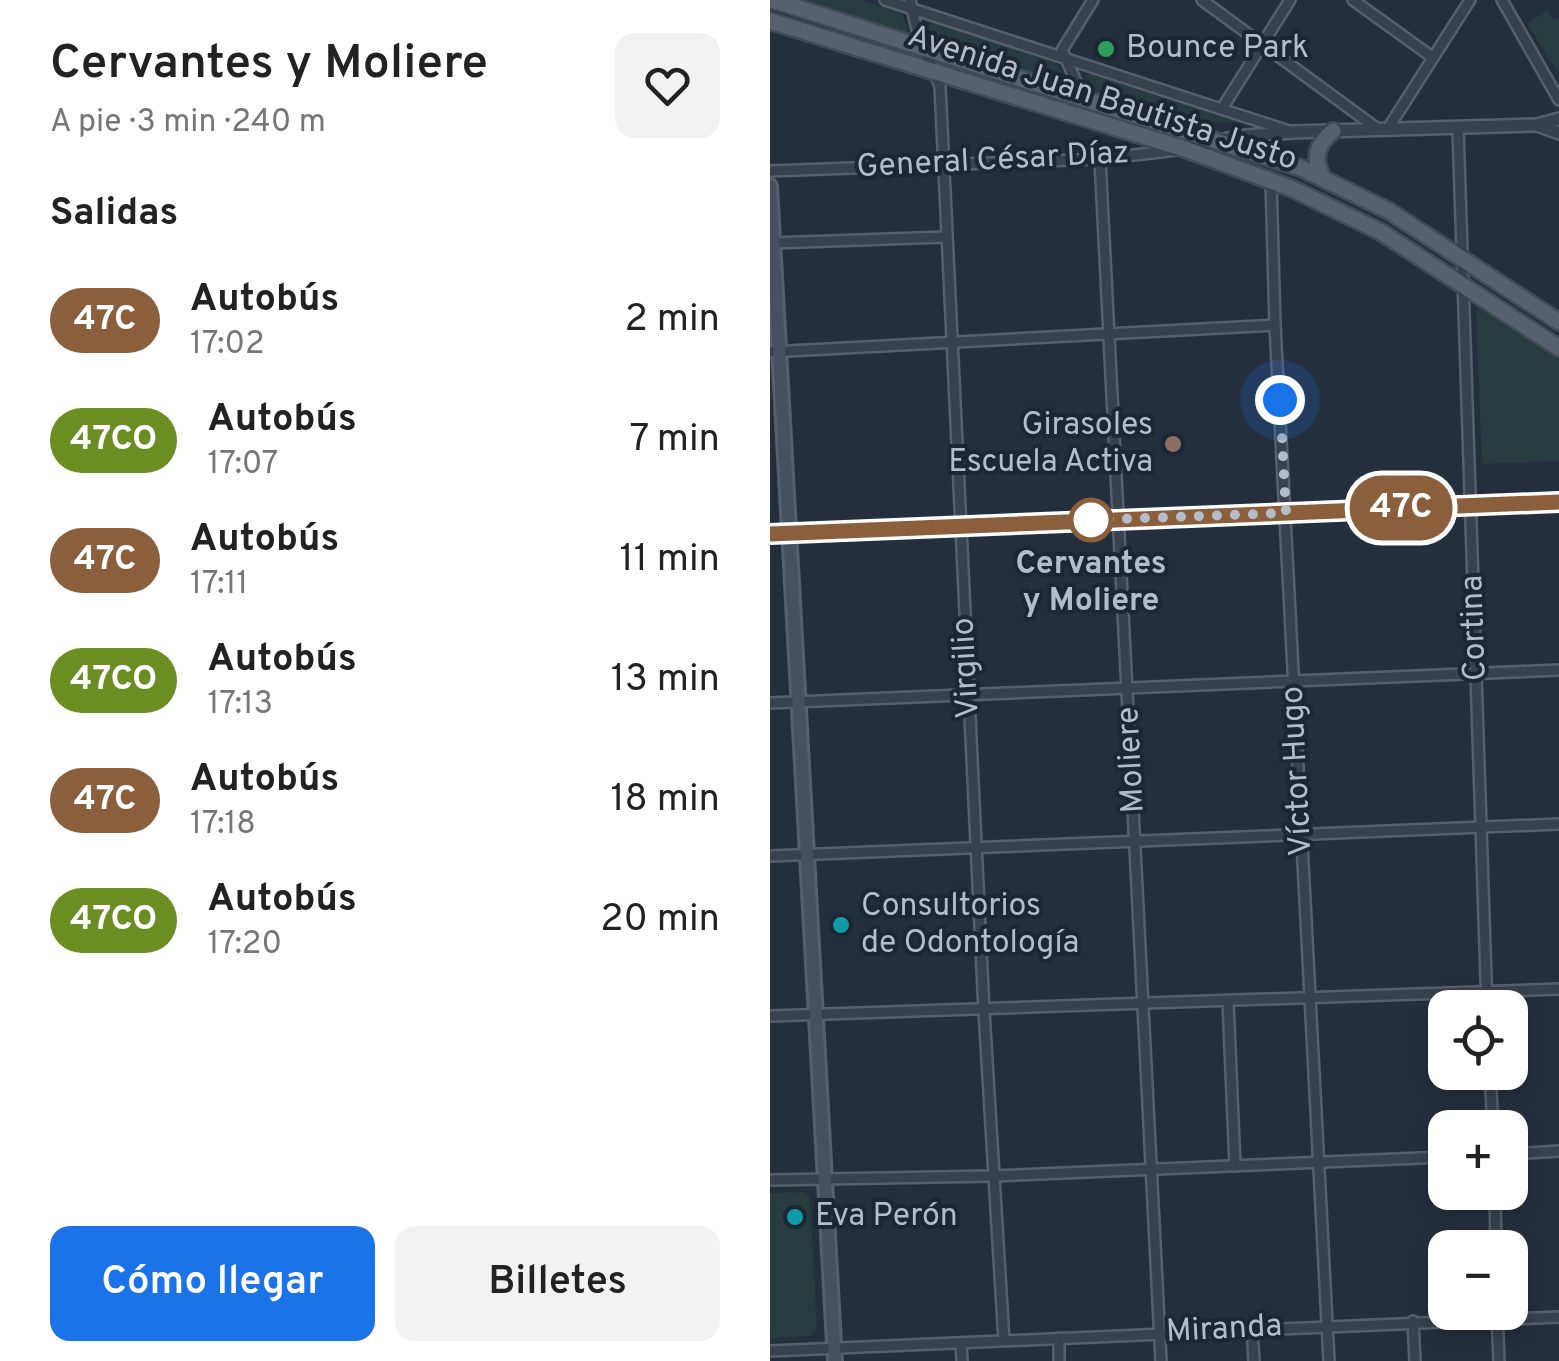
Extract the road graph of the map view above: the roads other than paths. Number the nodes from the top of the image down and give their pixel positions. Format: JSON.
{"nodes":[{"id":1,"x":773,"y":0,"type":"edge"},
{"id":2,"x":886,"y":0,"type":"edge"},
{"id":3,"x":900,"y":0,"type":"edge"},
{"id":4,"x":1093,"y":0,"type":"edge"},
{"id":5,"x":1202,"y":0,"type":"edge"},
{"id":6,"x":1290,"y":0,"type":"edge"},
{"id":7,"x":1353,"y":0,"type":"edge"},
{"id":8,"x":1470,"y":0,"type":"edge"},
{"id":9,"x":1502,"y":0,"type":"edge"},
{"id":10,"x":910,"y":4,"type":"edge"},
{"id":11,"x":770,"y":21,"type":"edge"},
{"id":12,"x":1262,"y":44,"type":"junction"},
{"id":13,"x":923,"y":47,"type":"junction"},
{"id":14,"x":1062,"y":56,"type":"junction"},
{"id":15,"x":1432,"y":58,"type":"junction"},
{"id":16,"x":935,"y":72,"type":"junction"},
{"id":17,"x":1083,"y":97,"type":"junction"},
{"id":18,"x":1559,"y":100,"type":"edge"},
{"id":19,"x":1223,"y":107,"type":"junction"},
{"id":20,"x":1559,"y":119,"type":"edge"},
{"id":21,"x":1536,"y":125,"type":"junction"},
{"id":22,"x":1458,"y":129,"type":"junction"},
{"id":23,"x":1383,"y":130,"type":"junction"},
{"id":24,"x":1334,"y":131,"type":"junction"},
{"id":25,"x":1292,"y":132,"type":"junction"},
{"id":26,"x":1559,"y":133,"type":"edge"},
{"id":27,"x":1219,"y":140,"type":"junction"},
{"id":28,"x":1185,"y":149,"type":"junction"},
{"id":29,"x":1100,"y":159,"type":"junction"},
{"id":30,"x":942,"y":165,"type":"junction"},
{"id":31,"x":770,"y":171,"type":"edge"},
{"id":32,"x":1324,"y":178,"type":"junction"},
{"id":33,"x":1271,"y":180,"type":"junction"},
{"id":34,"x":770,"y":186,"type":"edge"},
{"id":35,"x":945,"y":237,"type":"junction"},
{"id":36,"x":773,"y":243,"type":"junction"},
{"id":37,"x":1462,"y":257,"type":"junction"},
{"id":38,"x":1464,"y":284,"type":"junction"},
{"id":39,"x":1559,"y":322,"type":"edge"},
{"id":40,"x":1275,"y":324,"type":"junction"},
{"id":41,"x":1110,"y":334,"type":"junction"},
{"id":42,"x":952,"y":342,"type":"junction"},
{"id":43,"x":1559,"y":348,"type":"edge"},
{"id":44,"x":775,"y":352,"type":"edge"},
{"id":45,"x":1559,"y":502,"type":"edge"},
{"id":46,"x":1471,"y":505,"type":"junction"},
{"id":47,"x":1286,"y":513,"type":"junction"},
{"id":48,"x":1120,"y":519,"type":"junction"},
{"id":49,"x":960,"y":526,"type":"junction"},
{"id":50,"x":770,"y":534,"type":"edge"},
{"id":51,"x":790,"y":534,"type":"junction"},
{"id":52,"x":1559,"y":670,"type":"edge"},
{"id":53,"x":1477,"y":674,"type":"junction"},
{"id":54,"x":1294,"y":680,"type":"junction"},
{"id":55,"x":1128,"y":687,"type":"junction"},
{"id":56,"x":968,"y":693,"type":"junction"},
{"id":57,"x":800,"y":702,"type":"junction"},
{"id":58,"x":770,"y":703,"type":"edge"},
{"id":59,"x":1559,"y":824,"type":"edge"},
{"id":60,"x":1482,"y":827,"type":"junction"},
{"id":61,"x":1302,"y":834,"type":"junction"},
{"id":62,"x":1135,"y":840,"type":"junction"},
{"id":63,"x":977,"y":847,"type":"junction"},
{"id":64,"x":809,"y":854,"type":"junction"},
{"id":65,"x":770,"y":856,"type":"edge"},
{"id":66,"x":1559,"y":989,"type":"edge"},
{"id":67,"x":1486,"y":990,"type":"edge"},
{"id":68,"x":1528,"y":990,"type":"edge"},
{"id":69,"x":1428,"y":994,"type":"edge"},
{"id":70,"x":1309,"y":997,"type":"junction"},
{"id":71,"x":1228,"y":1000,"type":"junction"},
{"id":72,"x":1143,"y":1004,"type":"junction"},
{"id":73,"x":984,"y":1011,"type":"junction"},
{"id":74,"x":818,"y":1013,"type":"junction"},
{"id":75,"x":770,"y":1016,"type":"edge"},
{"id":76,"x":1559,"y":1152,"type":"edge"},
{"id":77,"x":1528,"y":1153,"type":"edge"},
{"id":78,"x":1428,"y":1158,"type":"edge"},
{"id":79,"x":1318,"y":1162,"type":"junction"},
{"id":80,"x":1236,"y":1166,"type":"junction"},
{"id":81,"x":1152,"y":1168,"type":"junction"},
{"id":82,"x":992,"y":1176,"type":"junction"},
{"id":83,"x":826,"y":1178,"type":"junction"},
{"id":84,"x":770,"y":1180,"type":"edge"},
{"id":85,"x":1528,"y":1316,"type":"edge"},
{"id":86,"x":1559,"y":1317,"type":"edge"},
{"id":87,"x":1428,"y":1320,"type":"edge"},
{"id":88,"x":1414,"y":1321,"type":"junction"},
{"id":89,"x":1327,"y":1325,"type":"junction"},
{"id":90,"x":1252,"y":1328,"type":"junction"},
{"id":91,"x":1498,"y":1330,"type":"edge"},
{"id":92,"x":1160,"y":1333,"type":"junction"},
{"id":93,"x":1058,"y":1338,"type":"junction"},
{"id":94,"x":1004,"y":1340,"type":"junction"},
{"id":95,"x":961,"y":1343,"type":"junction"},
{"id":96,"x":770,"y":1351,"type":"edge"},
{"id":97,"x":835,"y":1355,"type":"edge"},
{"id":98,"x":962,"y":1361,"type":"edge"},
{"id":99,"x":1060,"y":1361,"type":"edge"},
{"id":100,"x":1161,"y":1361,"type":"edge"},
{"id":101,"x":1254,"y":1361,"type":"edge"},
{"id":102,"x":1329,"y":1361,"type":"edge"},
{"id":103,"x":1415,"y":1361,"type":"edge"},
{"id":104,"x":1499,"y":1361,"type":"edge"}],
"edges":[{"from":1,"to":13,"type":"main road","name":"Avenida Juan Bautista Justo"},
{"from":2,"to":10,"type":"street","name":"Avenida Juan Bautista Justo"},
{"from":3,"to":10,"type":"street"},
{"from":4,"to":14,"type":"street"},
{"from":5,"to":12,"type":"street"},
{"from":6,"to":12,"type":"street"},
{"from":7,"to":15,"type":"street"},
{"from":8,"to":15,"type":"street"},
{"from":9,"to":18,"type":"street"},
{"from":10,"to":13,"type":"street","name":"Virgilio"},
{"from":10,"to":14,"type":"street","name":"Avenida Juan Bautista Justo"},
{"from":11,"to":16,"type":"main road","name":"Avenida Juan Bautista Justo"},
{"from":12,"to":19,"type":"street"},
{"from":12,"to":23,"type":"street"},
{"from":13,"to":16,"type":"street","name":"Virgilio"},
{"from":13,"to":17,"type":"main road","name":"Avenida Juan Bautista Justo"},
{"from":14,"to":17,"type":"street"},
{"from":14,"to":19,"type":"street","name":"Avenida Juan Bautista Justo"},
{"from":15,"to":23,"type":"street"},
{"from":16,"to":28,"type":"main road","name":"Avenida Juan Bautista Justo"},
{"from":16,"to":30,"type":"street","name":"Virgilio"},
{"from":17,"to":27,"type":"main road","name":"Avenida Juan Bautista Justo"},
{"from":19,"to":25,"type":"street","name":"Avenida Juan Bautista Justo"},
{"from":20,"to":21,"type":"street"},
{"from":21,"to":22,"type":"street","name":"General César Díaz"},
{"from":21,"to":26,"type":"street"},
{"from":22,"to":23,"type":"street","name":"General César Díaz"},
{"from":22,"to":37,"type":"street","name":"Cortina"},
{"from":23,"to":24,"type":"street","name":"General César Díaz"},
{"from":24,"to":25,"type":"street","name":"General César Díaz"},
{"from":24,"to":32,"type":"main road"},
{"from":25,"to":27,"type":"street","name":"General César Díaz"},
{"from":27,"to":28,"type":"street","name":"General César Díaz"},
{"from":27,"to":32,"type":"main road","name":"Avenida Juan Bautista Justo"},
{"from":28,"to":29,"type":"street","name":"General César Díaz"},
{"from":28,"to":33,"type":"main road","name":"Avenida Juan Bautista Justo"},
{"from":29,"to":30,"type":"street","name":"General César Díaz"},
{"from":29,"to":41,"type":"street","name":"Moliere"},
{"from":30,"to":31,"type":"street","name":"General César Díaz"},
{"from":30,"to":35,"type":"street","name":"Virgilio"},
{"from":32,"to":37,"type":"main road","name":"Avenida Juan Bautista Justo"},
{"from":33,"to":38,"type":"main road","name":"Avenida Juan Bautista Justo"},
{"from":33,"to":40,"type":"street","name":"Víctor Hugo"},
{"from":34,"to":36,"type":"main road"},
{"from":35,"to":36,"type":"street"},
{"from":35,"to":42,"type":"street","name":"Virgilio"},
{"from":36,"to":44,"type":"main road"},
{"from":37,"to":38,"type":"street","name":"Cortina"},
{"from":37,"to":39,"type":"main road","name":"Avenida Juan Bautista Justo"},
{"from":38,"to":43,"type":"main road","name":"Avenida Juan Bautista Justo"},
{"from":38,"to":46,"type":"street","name":"Cortina"},
{"from":40,"to":41,"type":"street"},
{"from":40,"to":47,"type":"street","name":"Víctor Hugo"},
{"from":41,"to":42,"type":"street"},
{"from":41,"to":48,"type":"street","name":"Moliere"},
{"from":42,"to":44,"type":"street"},
{"from":42,"to":49,"type":"street","name":"Virgilio"},
{"from":44,"to":51,"type":"main road"},
{"from":45,"to":46,"type":"street"},
{"from":46,"to":47,"type":"street"},
{"from":46,"to":53,"type":"street","name":"Cortina"},
{"from":47,"to":48,"type":"street"},
{"from":47,"to":54,"type":"street","name":"Víctor Hugo"},
{"from":48,"to":49,"type":"street"},
{"from":48,"to":55,"type":"street","name":"Moliere"},
{"from":49,"to":51,"type":"street"},
{"from":49,"to":56,"type":"street","name":"Virgilio"},
{"from":50,"to":51,"type":"street"},
{"from":51,"to":57,"type":"main road"},
{"from":52,"to":53,"type":"street"},
{"from":53,"to":54,"type":"street"},
{"from":53,"to":60,"type":"street","name":"Cortina"},
{"from":54,"to":55,"type":"street"},
{"from":54,"to":61,"type":"street","name":"Víctor Hugo"},
{"from":55,"to":56,"type":"street"},
{"from":55,"to":62,"type":"street","name":"Moliere"},
{"from":56,"to":57,"type":"street"},
{"from":56,"to":63,"type":"street","name":"Virgilio"},
{"from":57,"to":58,"type":"street"},
{"from":57,"to":64,"type":"main road"},
{"from":59,"to":60,"type":"street"},
{"from":60,"to":61,"type":"street"},
{"from":60,"to":67,"type":"street","name":"Cortina"},
{"from":61,"to":62,"type":"street"},
{"from":61,"to":70,"type":"street","name":"Víctor Hugo"},
{"from":62,"to":63,"type":"street"},
{"from":62,"to":72,"type":"street","name":"Moliere"},
{"from":63,"to":64,"type":"street"},
{"from":63,"to":73,"type":"street","name":"Virgilio"},
{"from":64,"to":65,"type":"street"},
{"from":64,"to":74,"type":"main road"},
{"from":66,"to":68,"type":"street"},
{"from":69,"to":70,"type":"street"},
{"from":70,"to":71,"type":"street"},
{"from":70,"to":79,"type":"street","name":"Víctor Hugo"},
{"from":71,"to":72,"type":"street"},
{"from":71,"to":80,"type":"street"},
{"from":72,"to":73,"type":"street"},
{"from":72,"to":81,"type":"street","name":"Moliere"},
{"from":73,"to":74,"type":"street"},
{"from":73,"to":82,"type":"street","name":"Virgilio"},
{"from":74,"to":75,"type":"street"},
{"from":74,"to":83,"type":"main road"},
{"from":76,"to":77,"type":"street"},
{"from":78,"to":79,"type":"street"},
{"from":79,"to":80,"type":"street"},
{"from":79,"to":89,"type":"street","name":"Víctor Hugo"},
{"from":80,"to":81,"type":"street"},
{"from":81,"to":82,"type":"street"},
{"from":81,"to":92,"type":"street","name":"Moliere"},
{"from":82,"to":83,"type":"street"},
{"from":82,"to":94,"type":"street","name":"Virgilio"},
{"from":83,"to":84,"type":"street"},
{"from":83,"to":97,"type":"main road"},
{"from":85,"to":86,"type":"street","name":"Miranda"},
{"from":87,"to":88,"type":"street","name":"Miranda"},
{"from":88,"to":89,"type":"street","name":"Miranda"},
{"from":88,"to":103,"type":"street"},
{"from":89,"to":90,"type":"street","name":"Miranda"},
{"from":89,"to":102,"type":"street","name":"Víctor Hugo"},
{"from":90,"to":92,"type":"street","name":"Miranda"},
{"from":90,"to":101,"type":"street"},
{"from":91,"to":104,"type":"street"},
{"from":92,"to":93,"type":"street","name":"Miranda"},
{"from":92,"to":100,"type":"street","name":"Moliere"},
{"from":93,"to":94,"type":"street","name":"Miranda"},
{"from":93,"to":99,"type":"street"},
{"from":94,"to":95,"type":"street","name":"Miranda"},
{"from":95,"to":97,"type":"street","name":"Miranda"},
{"from":95,"to":98,"type":"street"},
{"from":96,"to":97,"type":"street","name":"Miranda"}]}
